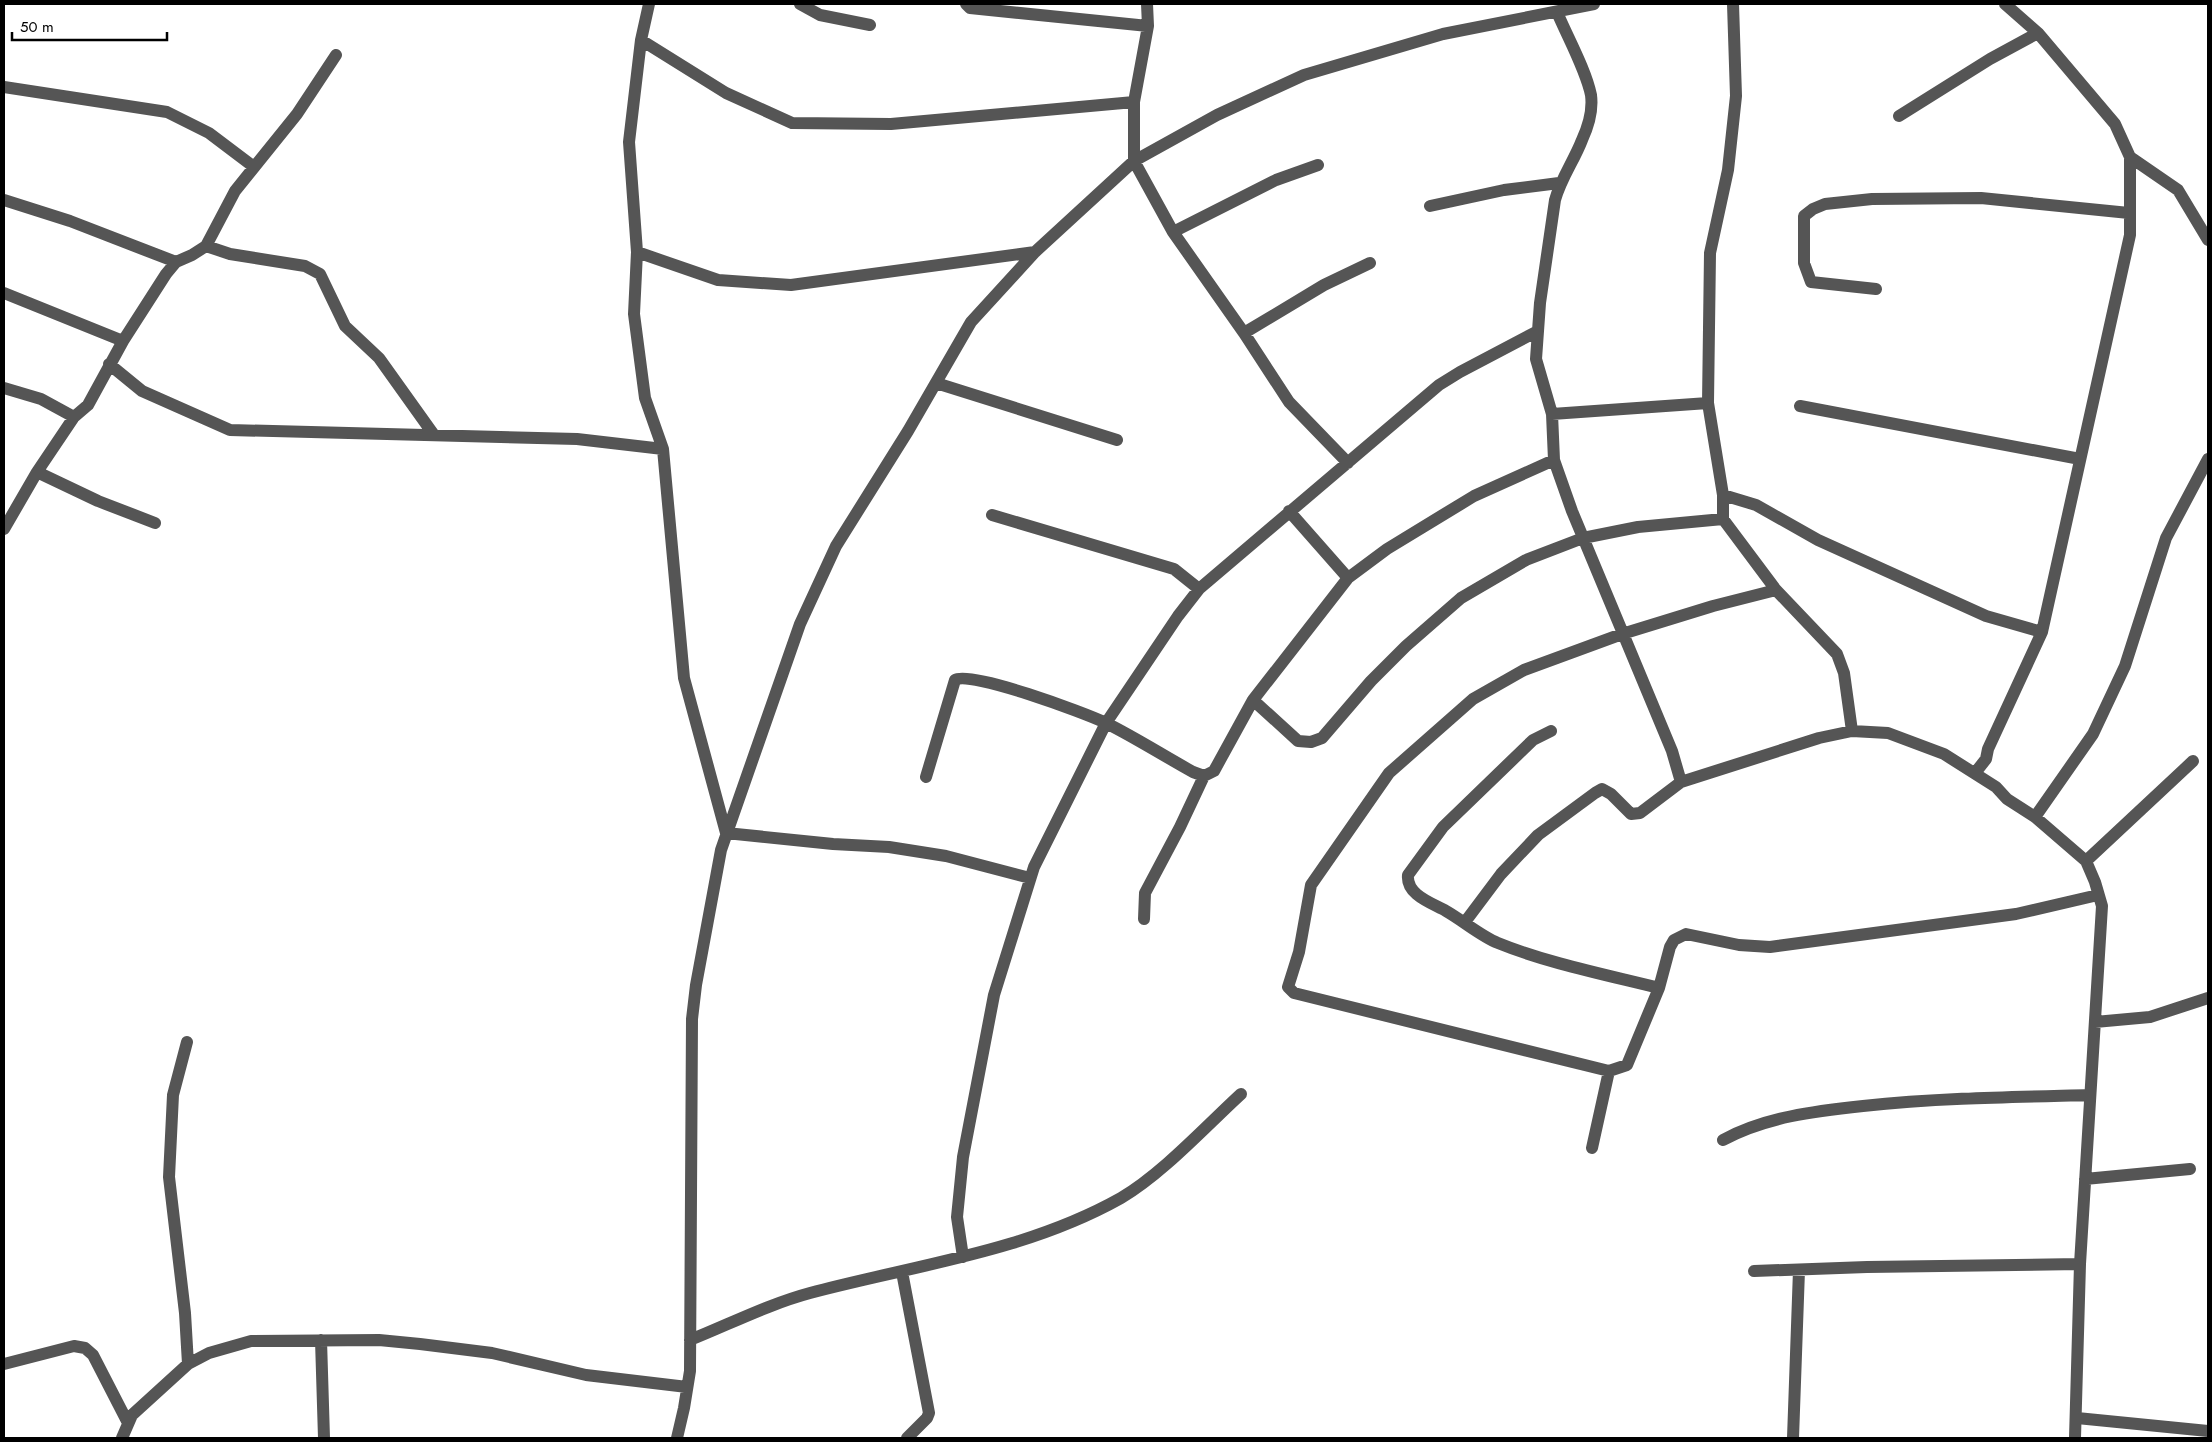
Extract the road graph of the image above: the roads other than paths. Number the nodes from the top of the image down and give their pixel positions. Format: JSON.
{"nodes":[{"id":1,"x":649,"y":4,"type":"edge"},
{"id":2,"x":800,"y":4,"type":"edge"},
{"id":3,"x":966,"y":4,"type":"edge"},
{"id":4,"x":1147,"y":4,"type":"edge"},
{"id":5,"x":1594,"y":4,"type":"edge"},
{"id":6,"x":1733,"y":4,"type":"edge"},
{"id":7,"x":2005,"y":4,"type":"edge"},
{"id":8,"x":1557,"y":12,"type":"junction"},
{"id":9,"x":870,"y":26,"type":"dead end"},
{"id":10,"x":1148,"y":26,"type":"junction"},
{"id":11,"x":2038,"y":33,"type":"junction"},
{"id":12,"x":641,"y":40,"type":"junction"},
{"id":13,"x":336,"y":55,"type":"dead end"},
{"id":14,"x":4,"y":88,"type":"edge"},
{"id":15,"x":1134,"y":102,"type":"junction"},
{"id":16,"x":1899,"y":116,"type":"dead end"},
{"id":17,"x":2130,"y":157,"type":"junction"},
{"id":18,"x":1134,"y":161,"type":"junction"},
{"id":19,"x":1318,"y":165,"type":"dead end"},
{"id":20,"x":254,"y":167,"type":"junction"},
{"id":21,"x":1559,"y":183,"type":"junction"},
{"id":22,"x":4,"y":200,"type":"edge"},
{"id":23,"x":1430,"y":206,"type":"dead end"},
{"id":24,"x":2129,"y":212,"type":"junction"},
{"id":25,"x":1173,"y":232,"type":"junction"},
{"id":26,"x":2208,"y":240,"type":"edge"},
{"id":27,"x":206,"y":246,"type":"junction"},
{"id":28,"x":637,"y":252,"type":"junction"},
{"id":29,"x":1035,"y":252,"type":"junction"},
{"id":30,"x":176,"y":262,"type":"junction"},
{"id":31,"x":1370,"y":263,"type":"dead end"},
{"id":32,"x":1876,"y":289,"type":"dead end"},
{"id":33,"x":4,"y":294,"type":"edge"},
{"id":34,"x":1536,"y":332,"type":"junction"},
{"id":35,"x":1244,"y":333,"type":"junction"},
{"id":36,"x":123,"y":341,"type":"junction"},
{"id":37,"x":109,"y":364,"type":"junction"},
{"id":38,"x":936,"y":383,"type":"junction"},
{"id":39,"x":4,"y":388,"type":"edge"},
{"id":40,"x":1708,"y":403,"type":"junction"},
{"id":41,"x":1800,"y":406,"type":"dead end"},
{"id":42,"x":1552,"y":414,"type":"junction"},
{"id":43,"x":74,"y":417,"type":"junction"},
{"id":44,"x":434,"y":435,"type":"junction"},
{"id":45,"x":1117,"y":440,"type":"dead end"},
{"id":46,"x":663,"y":449,"type":"junction"},
{"id":47,"x":2080,"y":459,"type":"junction"},
{"id":48,"x":2208,"y":459,"type":"edge"},
{"id":49,"x":1554,"y":460,"type":"junction"},
{"id":50,"x":1348,"y":462,"type":"junction"},
{"id":51,"x":37,"y":472,"type":"junction"},
{"id":52,"x":1723,"y":495,"type":"junction"},
{"id":53,"x":1289,"y":511,"type":"junction"},
{"id":54,"x":992,"y":515,"type":"dead end"},
{"id":55,"x":1723,"y":519,"type":"junction"},
{"id":56,"x":155,"y":523,"type":"dead end"},
{"id":57,"x":4,"y":529,"type":"edge"},
{"id":58,"x":1583,"y":538,"type":"junction"},
{"id":59,"x":1348,"y":578,"type":"junction"},
{"id":60,"x":1199,"y":589,"type":"junction"},
{"id":61,"x":1776,"y":590,"type":"junction"},
{"id":62,"x":2042,"y":632,"type":"junction"},
{"id":63,"x":1622,"y":634,"type":"junction"},
{"id":64,"x":1252,"y":700,"type":"junction"},
{"id":65,"x":1106,"y":723,"type":"junction"},
{"id":66,"x":1852,"y":730,"type":"junction"},
{"id":67,"x":1552,"y":731,"type":"dead end"},
{"id":68,"x":2193,"y":761,"type":"dead end"},
{"id":69,"x":1975,"y":773,"type":"junction"},
{"id":70,"x":1204,"y":776,"type":"junction"},
{"id":71,"x":926,"y":777,"type":"dead end"},
{"id":72,"x":1681,"y":782,"type":"junction"},
{"id":73,"x":2035,"y":817,"type":"junction"},
{"id":74,"x":726,"y":833,"type":"junction"},
{"id":75,"x":2086,"y":861,"type":"junction"},
{"id":76,"x":1030,"y":878,"type":"junction"},
{"id":77,"x":2098,"y":895,"type":"junction"},
{"id":78,"x":1144,"y":919,"type":"dead end"},
{"id":79,"x":1465,"y":922,"type":"junction"},
{"id":80,"x":1659,"y":988,"type":"junction"},
{"id":81,"x":2208,"y":998,"type":"edge"},
{"id":82,"x":2095,"y":1022,"type":"junction"},
{"id":83,"x":187,"y":1042,"type":"dead end"},
{"id":84,"x":1609,"y":1071,"type":"junction"},
{"id":85,"x":1241,"y":1094,"type":"dead end"},
{"id":86,"x":2090,"y":1095,"type":"junction"},
{"id":87,"x":1724,"y":1140,"type":"dead end"},
{"id":88,"x":1592,"y":1148,"type":"dead end"},
{"id":89,"x":2190,"y":1169,"type":"dead end"},
{"id":90,"x":2085,"y":1179,"type":"junction"},
{"id":91,"x":963,"y":1257,"type":"junction"},
{"id":92,"x":2080,"y":1264,"type":"junction"},
{"id":93,"x":1799,"y":1270,"type":"junction"},
{"id":94,"x":902,"y":1272,"type":"junction"},
{"id":95,"x":1754,"y":1272,"type":"dead end"},
{"id":96,"x":321,"y":1340,"type":"junction"},
{"id":97,"x":690,"y":1340,"type":"junction"},
{"id":98,"x":4,"y":1364,"type":"edge"},
{"id":99,"x":188,"y":1364,"type":"junction"},
{"id":100,"x":687,"y":1387,"type":"junction"},
{"id":101,"x":2077,"y":1418,"type":"junction"},
{"id":102,"x":128,"y":1423,"type":"junction"},
{"id":103,"x":2208,"y":1431,"type":"edge"},
{"id":104,"x":122,"y":1438,"type":"edge"},
{"id":105,"x":324,"y":1438,"type":"edge"},
{"id":106,"x":677,"y":1438,"type":"edge"},
{"id":107,"x":907,"y":1438,"type":"edge"},
{"id":108,"x":1793,"y":1438,"type":"edge"},
{"id":109,"x":2076,"y":1438,"type":"edge"}],
"edges":[{"from":1,"to":12,"type":"street"},
{"from":2,"to":9,"type":"street"},
{"from":3,"to":10,"type":"street"},
{"from":4,"to":10,"type":"street"},
{"from":5,"to":8,"type":"street"},
{"from":6,"to":40,"type":"street"},
{"from":7,"to":11,"type":"street"},
{"from":8,"to":18,"type":"street"},
{"from":8,"to":21,"type":"street"},
{"from":10,"to":15,"type":"street"},
{"from":11,"to":16,"type":"street"},
{"from":11,"to":17,"type":"street"},
{"from":12,"to":15,"type":"street"},
{"from":12,"to":28,"type":"street"},
{"from":13,"to":20,"type":"street"},
{"from":14,"to":20,"type":"street"},
{"from":15,"to":18,"type":"street"},
{"from":17,"to":24,"type":"street"},
{"from":17,"to":26,"type":"street"},
{"from":18,"to":25,"type":"street"},
{"from":18,"to":29,"type":"street"},
{"from":19,"to":25,"type":"street"},
{"from":20,"to":27,"type":"street"},
{"from":21,"to":23,"type":"street"},
{"from":21,"to":34,"type":"street"},
{"from":22,"to":30,"type":"street"},
{"from":24,"to":32,"type":"street"},
{"from":24,"to":47,"type":"street"},
{"from":25,"to":35,"type":"street"},
{"from":27,"to":30,"type":"street"},
{"from":27,"to":44,"type":"street"},
{"from":28,"to":29,"type":"street"},
{"from":28,"to":46,"type":"street"},
{"from":29,"to":38,"type":"street"},
{"from":30,"to":36,"type":"street"},
{"from":31,"to":35,"type":"street"},
{"from":33,"to":36,"type":"street"},
{"from":34,"to":42,"type":"street"},
{"from":34,"to":50,"type":"street"},
{"from":35,"to":50,"type":"street"},
{"from":36,"to":37,"type":"street"},
{"from":37,"to":43,"type":"street"},
{"from":37,"to":44,"type":"street"},
{"from":38,"to":45,"type":"street"},
{"from":38,"to":74,"type":"street"},
{"from":39,"to":43,"type":"street"},
{"from":40,"to":42,"type":"street"},
{"from":40,"to":52,"type":"street"},
{"from":41,"to":47,"type":"street"},
{"from":42,"to":49,"type":"street"},
{"from":43,"to":51,"type":"street"},
{"from":44,"to":46,"type":"street"},
{"from":46,"to":74,"type":"street"},
{"from":47,"to":62,"type":"street"},
{"from":48,"to":73,"type":"street"},
{"from":49,"to":58,"type":"street"},
{"from":49,"to":59,"type":"street"},
{"from":50,"to":53,"type":"street"},
{"from":51,"to":56,"type":"street"},
{"from":51,"to":57,"type":"street"},
{"from":52,"to":55,"type":"street"},
{"from":52,"to":62,"type":"street"},
{"from":53,"to":59,"type":"street"},
{"from":53,"to":60,"type":"street"},
{"from":54,"to":60,"type":"street"},
{"from":55,"to":58,"type":"street"},
{"from":55,"to":61,"type":"street"},
{"from":58,"to":63,"type":"street"},
{"from":58,"to":64,"type":"street"},
{"from":59,"to":64,"type":"street"},
{"from":60,"to":65,"type":"street"},
{"from":61,"to":63,"type":"street"},
{"from":61,"to":66,"type":"street"},
{"from":62,"to":69,"type":"street"},
{"from":63,"to":72,"type":"street"},
{"from":63,"to":84,"type":"street"},
{"from":64,"to":70,"type":"street"},
{"from":65,"to":70,"type":"street"},
{"from":65,"to":71,"type":"street"},
{"from":65,"to":76,"type":"street"},
{"from":66,"to":69,"type":"street"},
{"from":66,"to":72,"type":"street"},
{"from":67,"to":79,"type":"street"},
{"from":68,"to":75,"type":"street"},
{"from":69,"to":73,"type":"street"},
{"from":70,"to":78,"type":"street"},
{"from":72,"to":79,"type":"street"},
{"from":73,"to":75,"type":"street"},
{"from":74,"to":76,"type":"street"},
{"from":74,"to":97,"type":"street"},
{"from":75,"to":77,"type":"street"},
{"from":76,"to":91,"type":"street"},
{"from":77,"to":80,"type":"street"},
{"from":77,"to":82,"type":"street"},
{"from":79,"to":80,"type":"street"},
{"from":80,"to":84,"type":"street"},
{"from":81,"to":82,"type":"street"},
{"from":82,"to":86,"type":"street"},
{"from":83,"to":99,"type":"street"},
{"from":84,"to":88,"type":"street"},
{"from":85,"to":91,"type":"street"},
{"from":86,"to":87,"type":"street"},
{"from":86,"to":90,"type":"street"},
{"from":89,"to":90,"type":"street"},
{"from":90,"to":92,"type":"street"},
{"from":91,"to":94,"type":"street"},
{"from":92,"to":93,"type":"street"},
{"from":92,"to":101,"type":"street"},
{"from":93,"to":95,"type":"street"},
{"from":93,"to":108,"type":"street"},
{"from":94,"to":97,"type":"street"},
{"from":94,"to":107,"type":"street"},
{"from":96,"to":99,"type":"street"},
{"from":96,"to":100,"type":"street"},
{"from":96,"to":105,"type":"street"},
{"from":97,"to":100,"type":"street"},
{"from":98,"to":102,"type":"street"},
{"from":99,"to":102,"type":"street"},
{"from":100,"to":106,"type":"street"},
{"from":101,"to":103,"type":"street"},
{"from":101,"to":109,"type":"street"},
{"from":102,"to":104,"type":"street"}]}
